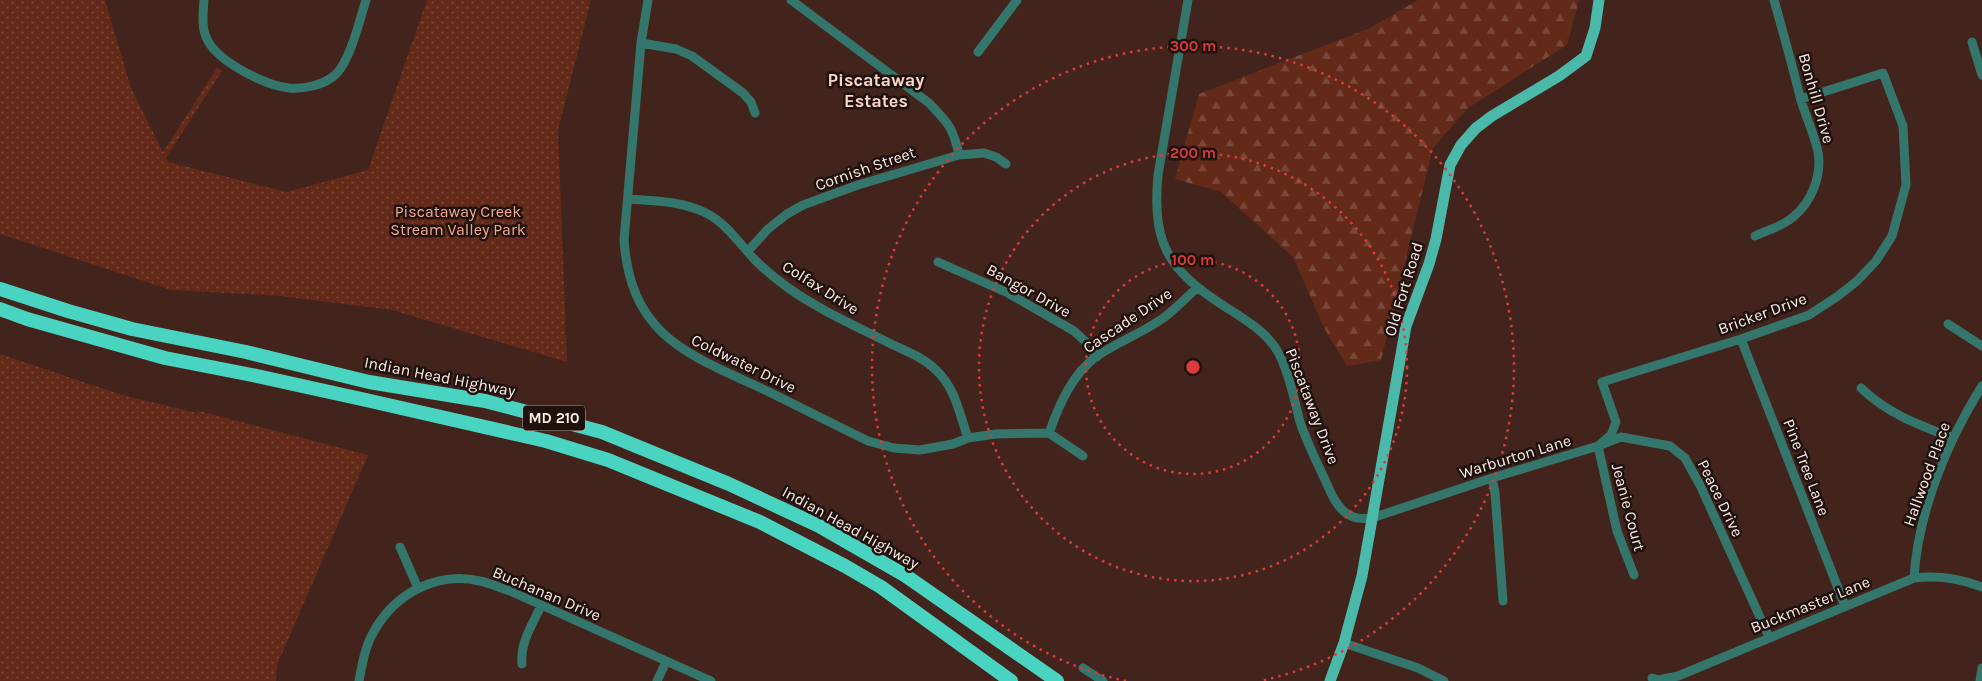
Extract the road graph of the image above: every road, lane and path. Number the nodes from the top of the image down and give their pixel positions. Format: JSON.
{"nodes":[{"id":1,"x":204,"y":0,"type":"edge"},
{"id":2,"x":366,"y":0,"type":"edge"},
{"id":3,"x":648,"y":0,"type":"edge"},
{"id":4,"x":791,"y":0,"type":"edge"},
{"id":5,"x":1017,"y":0,"type":"edge"},
{"id":6,"x":1188,"y":0,"type":"edge"},
{"id":7,"x":1599,"y":0,"type":"edge"},
{"id":8,"x":1776,"y":0,"type":"edge"},
{"id":9,"x":1972,"y":42,"type":"dead end"},
{"id":10,"x":641,"y":43,"type":"junction"},
{"id":11,"x":978,"y":52,"type":"dead end"},
{"id":12,"x":1982,"y":75,"type":"edge"},
{"id":13,"x":1801,"y":99,"type":"junction"},
{"id":14,"x":755,"y":112,"type":"dead end"},
{"id":15,"x":959,"y":154,"type":"junction"},
{"id":16,"x":1006,"y":164,"type":"dead end"},
{"id":17,"x":628,"y":199,"type":"junction"},
{"id":18,"x":1756,"y":236,"type":"dead end"},
{"id":19,"x":748,"y":251,"type":"junction"},
{"id":20,"x":938,"y":262,"type":"dead end"},
{"id":21,"x":0,"y":288,"type":"edge"},
{"id":22,"x":1197,"y":288,"type":"junction"},
{"id":23,"x":0,"y":309,"type":"edge"},
{"id":24,"x":1948,"y":324,"type":"dead end"},
{"id":25,"x":1741,"y":338,"type":"junction"},
{"id":26,"x":1982,"y":346,"type":"edge"},
{"id":27,"x":1096,"y":357,"type":"junction"},
{"id":28,"x":1982,"y":386,"type":"edge"},
{"id":29,"x":1862,"y":388,"type":"dead end"},
{"id":30,"x":1049,"y":433,"type":"junction"},
{"id":31,"x":968,"y":438,"type":"junction"},
{"id":32,"x":1954,"y":438,"type":"junction"},
{"id":33,"x":1598,"y":446,"type":"junction"},
{"id":34,"x":1083,"y":456,"type":"dead end"},
{"id":35,"x":1492,"y":478,"type":"junction"},
{"id":36,"x":1372,"y":518,"type":"junction"},
{"id":37,"x":400,"y":547,"type":"dead end"},
{"id":38,"x":1634,"y":575,"type":"dead end"},
{"id":39,"x":1914,"y":578,"type":"junction"},
{"id":40,"x":1982,"y":587,"type":"edge"},
{"id":41,"x":418,"y":588,"type":"junction"},
{"id":42,"x":1503,"y":602,"type":"dead end"},
{"id":43,"x":541,"y":606,"type":"junction"},
{"id":44,"x":1845,"y":606,"type":"junction"},
{"id":45,"x":1769,"y":637,"type":"junction"},
{"id":46,"x":1344,"y":643,"type":"junction"},
{"id":47,"x":666,"y":662,"type":"junction"},
{"id":48,"x":522,"y":664,"type":"dead end"},
{"id":49,"x":1083,"y":668,"type":"dead end"},
{"id":50,"x":1982,"y":668,"type":"edge"},
{"id":51,"x":1652,"y":678,"type":"dead end"},
{"id":52,"x":358,"y":681,"type":"edge"},
{"id":53,"x":657,"y":681,"type":"edge"},
{"id":54,"x":711,"y":681,"type":"edge"},
{"id":55,"x":1011,"y":681,"type":"edge"},
{"id":56,"x":1057,"y":681,"type":"edge"},
{"id":57,"x":1103,"y":681,"type":"edge"},
{"id":58,"x":1330,"y":681,"type":"edge"},
{"id":59,"x":1444,"y":681,"type":"edge"},
{"id":60,"x":1980,"y":681,"type":"edge"}],
"edges":[{"from":1,"to":2,"type":"street"},
{"from":3,"to":10,"type":"street","name":"Coldwater Drive"},
{"from":4,"to":15,"type":"street"},
{"from":5,"to":11,"type":"street"},
{"from":6,"to":22,"type":"street","name":"Piscataway Drive"},
{"from":7,"to":36,"type":"main road","name":"Old Fort Road"},
{"from":8,"to":13,"type":"street","name":"Bonhill Drive"},
{"from":9,"to":12,"type":"street"},
{"from":10,"to":14,"type":"street"},
{"from":10,"to":17,"type":"street","name":"Coldwater Drive"},
{"from":13,"to":18,"type":"street","name":"Bonhill Drive"},
{"from":13,"to":25,"type":"street","name":"Bricker Drive"},
{"from":15,"to":16,"type":"street","name":"Cornish Street"},
{"from":15,"to":19,"type":"street","name":"Cornish Street"},
{"from":17,"to":19,"type":"street","name":"Colfax Drive"},
{"from":17,"to":31,"type":"street","name":"Coldwater Drive"},
{"from":19,"to":31,"type":"street","name":"Colfax Drive"},
{"from":20,"to":27,"type":"street","name":"Bangor Drive"},
{"from":21,"to":56,"type":"highway","name":"Indian Head Highway","number":"MD 210"},
{"from":22,"to":27,"type":"street","name":"Cascade Drive"},
{"from":22,"to":36,"type":"street","name":"Piscataway Drive"},
{"from":23,"to":55,"type":"highway","number":"MD 210"},
{"from":24,"to":26,"type":"street"},
{"from":25,"to":33,"type":"street","name":"Bricker Drive"},
{"from":25,"to":44,"type":"street","name":"Pine Tree Lane"},
{"from":27,"to":30,"type":"street","name":"Cascade Drive"},
{"from":28,"to":32,"type":"street","name":"Hallwood Place"},
{"from":29,"to":32,"type":"street"},
{"from":30,"to":31,"type":"street","name":"Coldwater Drive"},
{"from":30,"to":34,"type":"street"},
{"from":32,"to":39,"type":"street","name":"Hallwood Place"},
{"from":33,"to":35,"type":"street","name":"Warburton Lane"},
{"from":33,"to":38,"type":"street","name":"Jeanie Court"},
{"from":33,"to":45,"type":"street","name":"Peace Drive"},
{"from":35,"to":36,"type":"street","name":"Warburton Lane"},
{"from":35,"to":42,"type":"street"},
{"from":36,"to":46,"type":"main road","name":"Old Fort Road"},
{"from":37,"to":41,"type":"street"},
{"from":39,"to":40,"type":"street","name":"Buckmaster Lane"},
{"from":39,"to":44,"type":"street","name":"Buckmaster Lane"},
{"from":41,"to":43,"type":"street","name":"Buchanan Drive"},
{"from":41,"to":52,"type":"street","name":"Buchanan Drive"},
{"from":43,"to":47,"type":"street","name":"Buchanan Drive"},
{"from":43,"to":48,"type":"street"},
{"from":44,"to":45,"type":"street","name":"Buckmaster Lane"},
{"from":45,"to":51,"type":"street","name":"Buckmaster Lane"},
{"from":46,"to":58,"type":"main road","name":"Old Fort Road"},
{"from":46,"to":59,"type":"street"},
{"from":47,"to":53,"type":"street"},
{"from":47,"to":54,"type":"street","name":"Buchanan Drive"},
{"from":49,"to":57,"type":"street"},
{"from":50,"to":60,"type":"street"}]}
